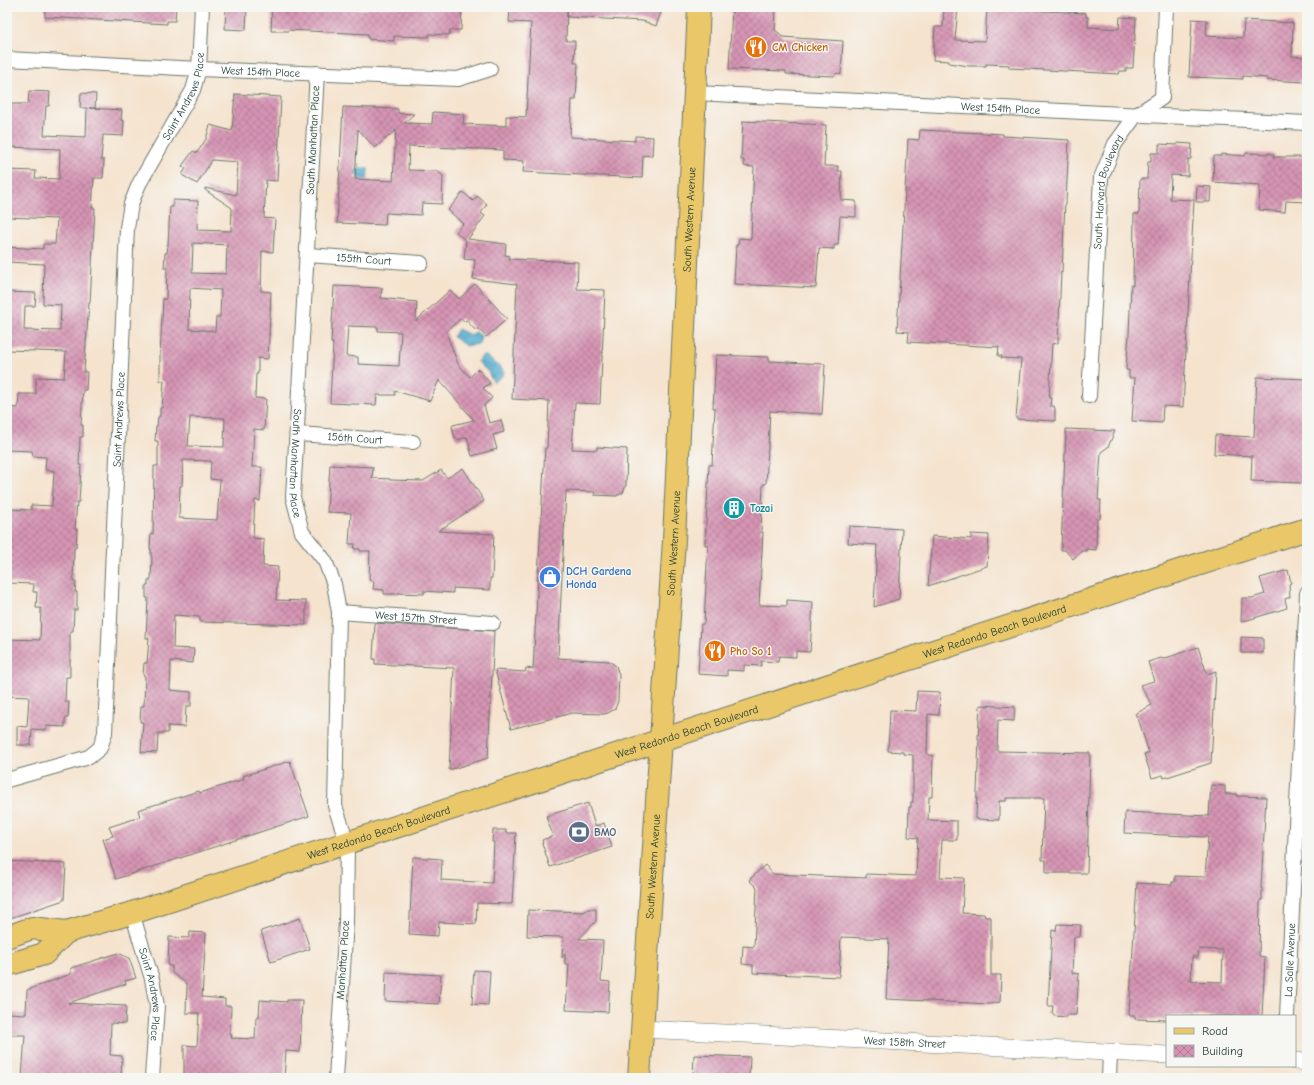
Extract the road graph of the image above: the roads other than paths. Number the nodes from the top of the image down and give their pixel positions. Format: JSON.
{"nodes":[{"id":1,"x":202,"y":7,"type":"edge"},
{"id":2,"x":699,"y":7,"type":"edge"},
{"id":3,"x":1166,"y":7,"type":"edge"},
{"id":4,"x":7,"y":59,"type":"edge"},
{"id":5,"x":199,"y":69,"type":"junction"},
{"id":6,"x":490,"y":69,"type":"dead end"},
{"id":7,"x":317,"y":73,"type":"junction"},
{"id":8,"x":695,"y":93,"type":"junction"},
{"id":9,"x":1136,"y":115,"type":"junction"},
{"id":10,"x":1307,"y":123,"type":"edge"},
{"id":11,"x":308,"y":255,"type":"junction"},
{"id":12,"x":421,"y":263,"type":"dead end"},
{"id":13,"x":1089,"y":396,"type":"dead end"},
{"id":14,"x":298,"y":434,"type":"junction"},
{"id":15,"x":413,"y":442,"type":"dead end"},
{"id":16,"x":1307,"y":529,"type":"edge"},
{"id":17,"x":1307,"y":593,"type":"edge"},
{"id":18,"x":339,"y":612,"type":"junction"},
{"id":19,"x":493,"y":623,"type":"dead end"},
{"id":20,"x":662,"y":739,"type":"junction"},
{"id":21,"x":7,"y":780,"type":"edge"},
{"id":22,"x":347,"y":842,"type":"junction"},
{"id":23,"x":132,"y":913,"type":"junction"},
{"id":24,"x":66,"y":932,"type":"junction"},
{"id":25,"x":7,"y":937,"type":"edge"},
{"id":26,"x":7,"y":965,"type":"edge"},
{"id":27,"x":1287,"y":1015,"type":"edge"},
{"id":28,"x":642,"y":1029,"type":"junction"},
{"id":29,"x":1110,"y":1053,"type":"junction"},
{"id":30,"x":1166,"y":1055,"type":"edge"},
{"id":31,"x":1296,"y":1061,"type":"edge"},
{"id":32,"x":1307,"y":1062,"type":"edge"},
{"id":33,"x":152,"y":1078,"type":"edge"},
{"id":34,"x":336,"y":1078,"type":"edge"},
{"id":35,"x":639,"y":1078,"type":"edge"},
{"id":36,"x":1109,"y":1078,"type":"edge"}],
"edges":[{"from":1,"to":5,"type":"street","name":"Saint Andrews Place"},
{"from":2,"to":8,"type":"main road","name":"South Western Avenue"},
{"from":3,"to":9,"type":"street","name":"South Harvard Boulevard"},
{"from":4,"to":5,"type":"street","name":"West 154th Place"},
{"from":5,"to":7,"type":"street","name":"West 154th Place"},
{"from":5,"to":21,"type":"street","name":"Saint Andrews Place"},
{"from":6,"to":7,"type":"street","name":"West 154th Place"},
{"from":7,"to":11,"type":"street","name":"South Manhattan Place"},
{"from":8,"to":9,"type":"street","name":"West 154th Place"},
{"from":8,"to":20,"type":"main road","name":"South Western Avenue"},
{"from":9,"to":10,"type":"street","name":"West 154th Place"},
{"from":9,"to":13,"type":"street","name":"South Harvard Boulevard"},
{"from":11,"to":12,"type":"street","name":"155th Court"},
{"from":11,"to":14,"type":"street","name":"South Manhattan Place"},
{"from":14,"to":15,"type":"street","name":"156th Court"},
{"from":14,"to":18,"type":"street","name":"South Manhattan Place"},
{"from":16,"to":20,"type":"main road","name":"West Redondo Beach Boulevard"},
{"from":17,"to":27,"type":"street","name":"La Salle Avenue"},
{"from":18,"to":19,"type":"street","name":"West 157th Street"},
{"from":18,"to":22,"type":"street","name":"South Manhattan Place"},
{"from":20,"to":22,"type":"main road","name":"West Redondo Beach Boulevard"},
{"from":20,"to":28,"type":"main road","name":"South Western Avenue"},
{"from":22,"to":23,"type":"main road","name":"West Redondo Beach Boulevard"},
{"from":22,"to":34,"type":"street","name":"Manhattan Place"},
{"from":23,"to":24,"type":"main road","name":"West Redondo Beach Boulevard"},
{"from":23,"to":33,"type":"street","name":"Saint Andrews Place"},
{"from":24,"to":25,"type":"main road","name":"West Redondo Beach Boulevard"},
{"from":24,"to":26,"type":"main road","name":"West Redondo Beach Boulevard"},
{"from":28,"to":29,"type":"street","name":"West 158th Street"},
{"from":28,"to":35,"type":"main road","name":"South Western Avenue"},
{"from":29,"to":30,"type":"street","name":"West 158th Street"},
{"from":29,"to":36,"type":"street"},
{"from":31,"to":32,"type":"street"}]}
